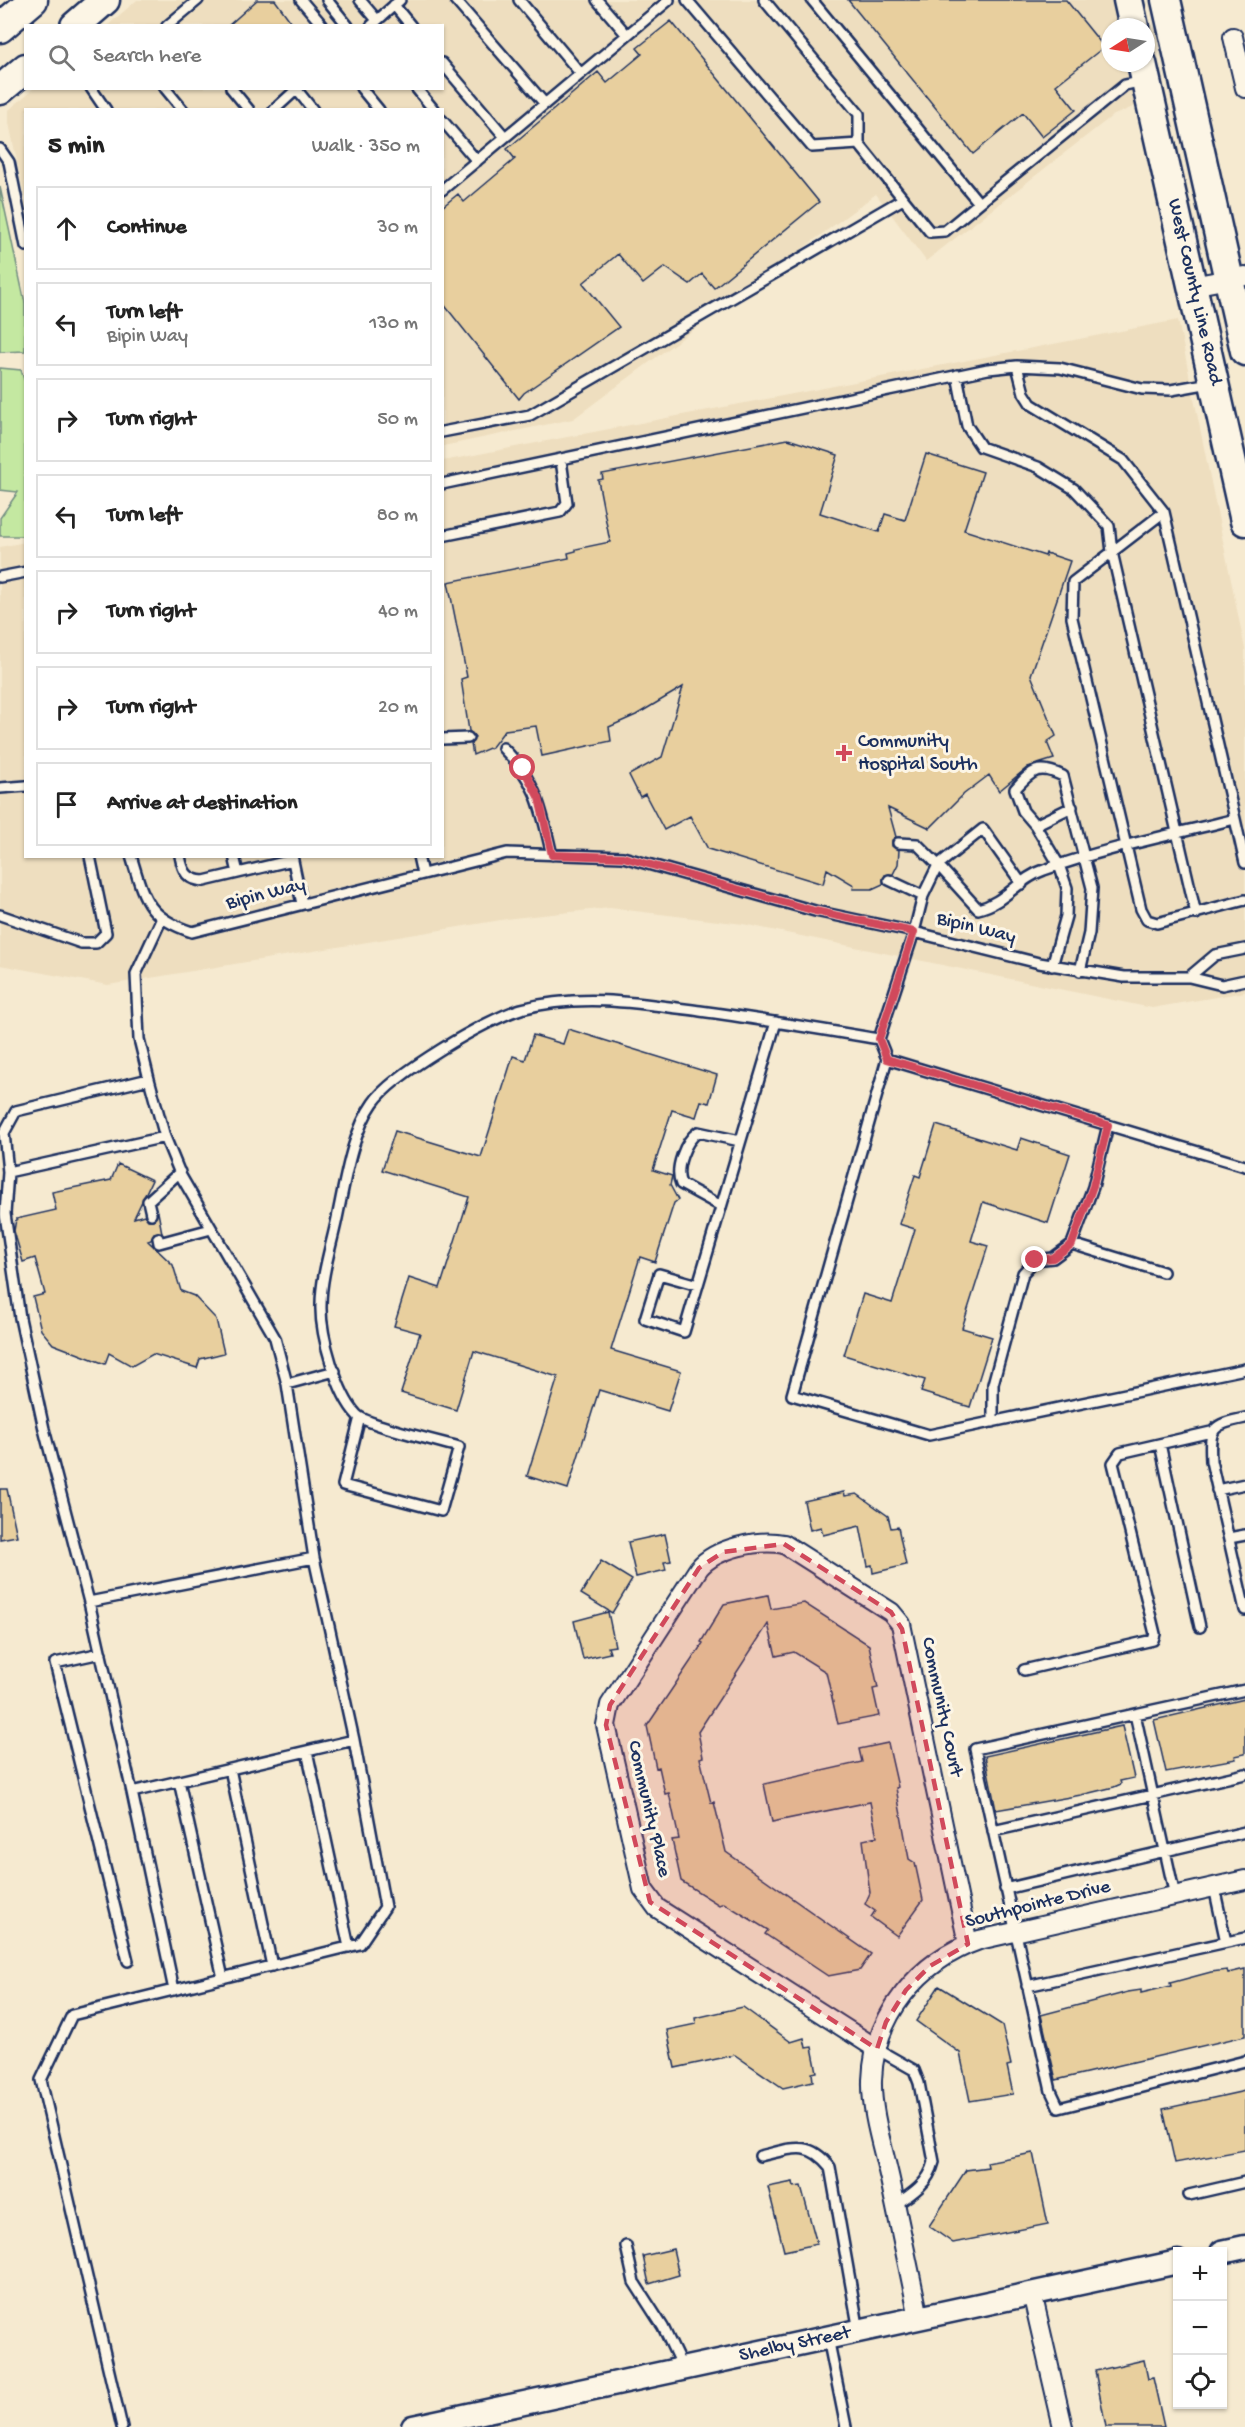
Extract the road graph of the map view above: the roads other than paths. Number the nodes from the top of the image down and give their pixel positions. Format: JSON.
{"nodes":[{"id":1,"x":33,"y":0,"type":"edge"},
{"id":2,"x":105,"y":0,"type":"edge"},
{"id":3,"x":198,"y":0,"type":"edge"},
{"id":4,"x":301,"y":0,"type":"edge"},
{"id":5,"x":327,"y":0,"type":"edge"},
{"id":6,"x":360,"y":0,"type":"edge"},
{"id":7,"x":455,"y":0,"type":"edge"},
{"id":8,"x":519,"y":0,"type":"edge"},
{"id":9,"x":597,"y":0,"type":"edge"},
{"id":10,"x":669,"y":0,"type":"edge"},
{"id":11,"x":687,"y":0,"type":"edge"},
{"id":12,"x":764,"y":0,"type":"edge"},
{"id":13,"x":1128,"y":0,"type":"edge"},
{"id":14,"x":1166,"y":0,"type":"edge"},
{"id":15,"x":814,"y":1,"type":"edge"},
{"id":16,"x":397,"y":3,"type":"edge"},
{"id":17,"x":1132,"y":18,"type":"edge"},
{"id":18,"x":374,"y":23,"type":"edge"},
{"id":19,"x":77,"y":24,"type":"edge"},
{"id":20,"x":173,"y":24,"type":"edge"},
{"id":21,"x":321,"y":24,"type":"edge"},
{"id":22,"x":346,"y":24,"type":"edge"},
{"id":23,"x":410,"y":24,"type":"edge"},
{"id":24,"x":0,"y":28,"type":"edge"},
{"id":25,"x":627,"y":35,"type":"junction"},
{"id":26,"x":1233,"y":37,"type":"dead end"},
{"id":27,"x":444,"y":65,"type":"edge"},
{"id":28,"x":24,"y":70,"type":"edge"},
{"id":29,"x":1144,"y":72,"type":"edge"},
{"id":30,"x":581,"y":74,"type":"junction"},
{"id":31,"x":1245,"y":88,"type":"edge"},
{"id":32,"x":0,"y":90,"type":"edge"},
{"id":33,"x":92,"y":90,"type":"edge"},
{"id":34,"x":167,"y":90,"type":"edge"},
{"id":35,"x":233,"y":90,"type":"edge"},
{"id":36,"x":296,"y":90,"type":"edge"},
{"id":37,"x":298,"y":90,"type":"edge"},
{"id":38,"x":363,"y":90,"type":"edge"},
{"id":39,"x":418,"y":90,"type":"edge"},
{"id":40,"x":545,"y":104,"type":"junction"},
{"id":41,"x":105,"y":108,"type":"edge"},
{"id":42,"x":181,"y":108,"type":"edge"},
{"id":43,"x":247,"y":108,"type":"edge"},
{"id":44,"x":276,"y":108,"type":"edge"},
{"id":45,"x":311,"y":108,"type":"edge"},
{"id":46,"x":377,"y":108,"type":"edge"},
{"id":47,"x":432,"y":108,"type":"edge"},
{"id":48,"x":444,"y":122,"type":"edge"},
{"id":49,"x":506,"y":137,"type":"junction"},
{"id":50,"x":859,"y":144,"type":"junction"},
{"id":51,"x":0,"y":149,"type":"edge"},
{"id":52,"x":477,"y":161,"type":"junction"},
{"id":53,"x":444,"y":187,"type":"edge"},
{"id":54,"x":903,"y":199,"type":"junction"},
{"id":55,"x":979,"y":203,"type":"junction"},
{"id":56,"x":24,"y":236,"type":"edge"},
{"id":57,"x":1240,"y":275,"type":"edge"},
{"id":58,"x":1192,"y":286,"type":"junction"},
{"id":59,"x":1245,"y":351,"type":"edge"},
{"id":60,"x":1017,"y":366,"type":"junction"},
{"id":61,"x":957,"y":375,"type":"junction"},
{"id":62,"x":1214,"y":382,"type":"junction"},
{"id":63,"x":444,"y":432,"type":"edge"},
{"id":64,"x":561,"y":460,"type":"junction"},
{"id":65,"x":444,"y":484,"type":"edge"},
{"id":66,"x":1164,"y":512,"type":"junction"},
{"id":67,"x":1245,"y":522,"type":"edge"},
{"id":68,"x":444,"y":536,"type":"edge"},
{"id":69,"x":1112,"y":552,"type":"junction"},
{"id":70,"x":24,"y":572,"type":"edge"},
{"id":71,"x":0,"y":577,"type":"edge"},
{"id":72,"x":468,"y":738,"type":"dead end"},
{"id":73,"x":444,"y":739,"type":"edge"},
{"id":74,"x":503,"y":748,"type":"dead end"},
{"id":75,"x":24,"y":786,"type":"edge"},
{"id":76,"x":0,"y":788,"type":"edge"},
{"id":77,"x":1072,"y":807,"type":"junction"},
{"id":78,"x":1235,"y":819,"type":"junction"},
{"id":79,"x":1035,"y":825,"type":"junction"},
{"id":80,"x":1178,"y":833,"type":"junction"},
{"id":81,"x":898,"y":843,"type":"dead end"},
{"id":82,"x":1126,"y":846,"type":"junction"},
{"id":83,"x":552,"y":855,"type":"junction"},
{"id":84,"x":90,"y":858,"type":"edge"},
{"id":85,"x":132,"y":858,"type":"edge"},
{"id":86,"x":181,"y":858,"type":"edge"},
{"id":87,"x":234,"y":858,"type":"edge"},
{"id":88,"x":292,"y":858,"type":"edge"},
{"id":89,"x":418,"y":858,"type":"edge"},
{"id":90,"x":1084,"y":858,"type":"junction"},
{"id":91,"x":1245,"y":863,"type":"edge"},
{"id":92,"x":938,"y":865,"type":"junction"},
{"id":93,"x":1059,"y":865,"type":"junction"},
{"id":94,"x":238,"y":873,"type":"junction"},
{"id":95,"x":422,"y":874,"type":"junction"},
{"id":96,"x":889,"y":880,"type":"dead end"},
{"id":97,"x":1022,"y":884,"type":"junction"},
{"id":98,"x":923,"y":896,"type":"junction"},
{"id":99,"x":1245,"y":900,"type":"edge"},
{"id":100,"x":302,"y":904,"type":"junction"},
{"id":101,"x":1196,"y":914,"type":"junction"},
{"id":102,"x":0,"y":915,"type":"edge"},
{"id":103,"x":162,"y":918,"type":"junction"},
{"id":104,"x":914,"y":932,"type":"junction"},
{"id":105,"x":1245,"y":949,"type":"edge"},
{"id":106,"x":1052,"y":966,"type":"junction"},
{"id":107,"x":1080,"y":971,"type":"junction"},
{"id":108,"x":1189,"y":977,"type":"junction"},
{"id":109,"x":1245,"y":980,"type":"edge"},
{"id":110,"x":776,"y":1022,"type":"junction"},
{"id":111,"x":879,"y":1039,"type":"junction"},
{"id":112,"x":887,"y":1059,"type":"junction"},
{"id":113,"x":149,"y":1079,"type":"junction"},
{"id":114,"x":1108,"y":1125,"type":"junction"},
{"id":115,"x":165,"y":1137,"type":"junction"},
{"id":116,"x":740,"y":1141,"type":"junction"},
{"id":117,"x":1245,"y":1166,"type":"edge"},
{"id":118,"x":8,"y":1172,"type":"junction"},
{"id":119,"x":180,"y":1172,"type":"junction"},
{"id":120,"x":721,"y":1206,"type":"junction"},
{"id":121,"x":151,"y":1214,"type":"dead end"},
{"id":122,"x":211,"y":1229,"type":"junction"},
{"id":123,"x":158,"y":1238,"type":"dead end"},
{"id":124,"x":1072,"y":1244,"type":"junction"},
{"id":125,"x":1163,"y":1272,"type":"dead end"},
{"id":126,"x":698,"y":1285,"type":"junction"},
{"id":127,"x":1245,"y":1369,"type":"edge"},
{"id":128,"x":335,"y":1371,"type":"junction"},
{"id":129,"x":287,"y":1384,"type":"junction"},
{"id":130,"x":360,"y":1417,"type":"junction"},
{"id":131,"x":1245,"y":1418,"type":"edge"},
{"id":132,"x":993,"y":1422,"type":"junction"},
{"id":133,"x":1211,"y":1432,"type":"junction"},
{"id":134,"x":1160,"y":1444,"type":"junction"},
{"id":135,"x":1245,"y":1484,"type":"edge"},
{"id":136,"x":1217,"y":1490,"type":"junction"},
{"id":137,"x":1245,"y":1535,"type":"edge"},
{"id":138,"x":1228,"y":1538,"type":"junction"},
{"id":139,"x":779,"y":1543,"type":"joint"},
{"id":140,"x":314,"y":1558,"type":"junction"},
{"id":141,"x":89,"y":1602,"type":"junction"},
{"id":142,"x":1245,"y":1610,"type":"edge"},
{"id":143,"x":1200,"y":1627,"type":"dead end"},
{"id":144,"x":101,"y":1653,"type":"junction"},
{"id":145,"x":1024,"y":1670,"type":"dead end"},
{"id":146,"x":1245,"y":1690,"type":"edge"},
{"id":147,"x":1135,"y":1714,"type":"junction"},
{"id":148,"x":354,"y":1740,"type":"junction"},
{"id":149,"x":307,"y":1751,"type":"junction"},
{"id":150,"x":230,"y":1769,"type":"junction"},
{"id":151,"x":1245,"y":1774,"type":"edge"},
{"id":152,"x":179,"y":1781,"type":"junction"},
{"id":153,"x":132,"y":1792,"type":"junction"},
{"id":154,"x":1154,"y":1793,"type":"junction"},
{"id":155,"x":993,"y":1831,"type":"junction"},
{"id":156,"x":1245,"y":1832,"type":"edge"},
{"id":157,"x":1167,"y":1850,"type":"junction"},
{"id":158,"x":1245,"y":1880,"type":"edge"},
{"id":159,"x":1214,"y":1887,"type":"junction"},
{"id":160,"x":1005,"y":1889,"type":"junction"},
{"id":161,"x":1175,"y":1896,"type":"junction"},
{"id":162,"x":1014,"y":1932,"type":"junction"},
{"id":163,"x":1245,"y":1938,"type":"edge"},
{"id":164,"x":1226,"y":1942,"type":"junction"},
{"id":165,"x":968,"y":1944,"type":"junction"},
{"id":166,"x":349,"y":1947,"type":"junction"},
{"id":167,"x":128,"y":1961,"type":"dead end"},
{"id":168,"x":272,"y":1966,"type":"junction"},
{"id":169,"x":223,"y":1978,"type":"junction"},
{"id":170,"x":1027,"y":1986,"type":"junction"},
{"id":171,"x":174,"y":1990,"type":"junction"},
{"id":172,"x":878,"y":2049,"type":"junction"},
{"id":173,"x":1245,"y":2061,"type":"edge"},
{"id":174,"x":760,"y":2156,"type":"dead end"},
{"id":175,"x":1245,"y":2181,"type":"edge"},
{"id":176,"x":1189,"y":2195,"type":"dead end"},
{"id":177,"x":896,"y":2205,"type":"junction"},
{"id":178,"x":627,"y":2247,"type":"dead end"},
{"id":179,"x":1245,"y":2247,"type":"edge"},
{"id":180,"x":1227,"y":2251,"type":"edge"},
{"id":181,"x":1173,"y":2263,"type":"edge"},
{"id":182,"x":1032,"y":2293,"type":"junction"},
{"id":183,"x":919,"y":2318,"type":"junction"},
{"id":184,"x":859,"y":2331,"type":"junction"},
{"id":185,"x":828,"y":2338,"type":"junction"},
{"id":186,"x":683,"y":2369,"type":"junction"},
{"id":187,"x":122,"y":2427,"type":"edge"},
{"id":188,"x":413,"y":2427,"type":"edge"},
{"id":189,"x":846,"y":2427,"type":"edge"},
{"id":190,"x":1063,"y":2427,"type":"edge"}],
"edges":[{"from":1,"to":24,"type":"main road"},
{"from":2,"to":19,"type":"main road"},
{"from":3,"to":20,"type":"lane"},
{"from":4,"to":21,"type":"lane"},
{"from":5,"to":22,"type":"lane"},
{"from":6,"to":18,"type":"lane"},
{"from":7,"to":40,"type":"lane"},
{"from":8,"to":30,"type":"lane"},
{"from":9,"to":25,"type":"lane"},
{"from":10,"to":25,"type":"lane"},
{"from":11,"to":50,"type":"lane"},
{"from":12,"to":50,"type":"lane"},
{"from":13,"to":17,"type":"main road"},
{"from":14,"to":57,"type":"main road","name":"West County Line Road"},
{"from":15,"to":55,"type":"lane"},
{"from":16,"to":18,"type":"lane"},
{"from":16,"to":23,"type":"lane"},
{"from":25,"to":30,"type":"lane"},
{"from":26,"to":31,"type":"street"},
{"from":27,"to":49,"type":"lane"},
{"from":28,"to":32,"type":"main road"},
{"from":29,"to":55,"type":"lane"},
{"from":29,"to":58,"type":"main road","name":"West County Line Road"},
{"from":30,"to":40,"type":"lane"},
{"from":33,"to":41,"type":"lane"},
{"from":34,"to":42,"type":"lane"},
{"from":35,"to":43,"type":"lane"},
{"from":36,"to":44,"type":"lane"},
{"from":37,"to":45,"type":"lane"},
{"from":38,"to":46,"type":"lane"},
{"from":39,"to":47,"type":"lane"},
{"from":40,"to":49,"type":"lane"},
{"from":48,"to":52,"type":"lane"},
{"from":49,"to":52,"type":"lane"},
{"from":50,"to":54,"type":"lane"},
{"from":51,"to":56,"type":"lane"},
{"from":52,"to":53,"type":"lane"},
{"from":54,"to":55,"type":"lane"},
{"from":54,"to":63,"type":"lane"},
{"from":57,"to":58,"type":"street"},
{"from":57,"to":59,"type":"main road","name":"West County Line Road"},
{"from":58,"to":62,"type":"main road","name":"West County Line Road"},
{"from":60,"to":61,"type":"lane"},
{"from":60,"to":62,"type":"lane"},
{"from":60,"to":66,"type":"lane"},
{"from":61,"to":64,"type":"lane"},
{"from":61,"to":69,"type":"lane"},
{"from":62,"to":67,"type":"main road","name":"West County Line Road"},
{"from":64,"to":65,"type":"lane"},
{"from":64,"to":68,"type":"lane"},
{"from":66,"to":69,"type":"lane"},
{"from":66,"to":78,"type":"lane"},
{"from":69,"to":80,"type":"lane"},
{"from":69,"to":82,"type":"lane"},
{"from":70,"to":71,"type":"lane"},
{"from":72,"to":73,"type":"lane"},
{"from":74,"to":83,"type":"lane"},
{"from":75,"to":76,"type":"lane"},
{"from":77,"to":79,"type":"lane"},
{"from":77,"to":79,"type":"lane"},
{"from":77,"to":90,"type":"lane"},
{"from":78,"to":80,"type":"lane"},
{"from":78,"to":91,"type":"lane"},
{"from":79,"to":93,"type":"lane"},
{"from":80,"to":82,"type":"lane"},
{"from":80,"to":101,"type":"lane"},
{"from":81,"to":92,"type":"lane"},
{"from":82,"to":90,"type":"lane"},
{"from":82,"to":101,"type":"lane"},
{"from":83,"to":95,"type":"lane","name":"Bipin Way"},
{"from":83,"to":104,"type":"lane","name":"Bipin Way"},
{"from":84,"to":102,"type":"lane"},
{"from":85,"to":103,"type":"lane","name":"Bipin Way"},
{"from":86,"to":94,"type":"lane"},
{"from":87,"to":94,"type":"lane"},
{"from":88,"to":94,"type":"lane"},
{"from":88,"to":100,"type":"lane"},
{"from":89,"to":95,"type":"lane"},
{"from":90,"to":93,"type":"lane"},
{"from":90,"to":107,"type":"lane"},
{"from":92,"to":97,"type":"lane"},
{"from":92,"to":97,"type":"lane"},
{"from":92,"to":98,"type":"lane"},
{"from":93,"to":97,"type":"lane"},
{"from":93,"to":106,"type":"lane"},
{"from":95,"to":100,"type":"lane","name":"Bipin Way"},
{"from":96,"to":98,"type":"lane"},
{"from":98,"to":104,"type":"lane"},
{"from":99,"to":101,"type":"lane"},
{"from":100,"to":103,"type":"lane","name":"Bipin Way"},
{"from":103,"to":113,"type":"lane"},
{"from":104,"to":106,"type":"lane","name":"Bipin Way"},
{"from":104,"to":111,"type":"lane"},
{"from":105,"to":108,"type":"lane"},
{"from":106,"to":107,"type":"lane","name":"Bipin Way"},
{"from":107,"to":108,"type":"lane","name":"Bipin Way"},
{"from":108,"to":109,"type":"lane","name":"Bipin Way"},
{"from":110,"to":111,"type":"lane"},
{"from":110,"to":116,"type":"lane"},
{"from":110,"to":128,"type":"lane"},
{"from":111,"to":112,"type":"lane"},
{"from":112,"to":114,"type":"lane"},
{"from":112,"to":132,"type":"lane"},
{"from":113,"to":115,"type":"lane"},
{"from":113,"to":118,"type":"lane"},
{"from":114,"to":117,"type":"lane"},
{"from":114,"to":124,"type":"lane"},
{"from":115,"to":118,"type":"lane"},
{"from":115,"to":119,"type":"lane"},
{"from":116,"to":120,"type":"lane"},
{"from":116,"to":120,"type":"lane"},
{"from":118,"to":141,"type":"lane"},
{"from":119,"to":121,"type":"lane"},
{"from":119,"to":122,"type":"lane"},
{"from":120,"to":126,"type":"lane"},
{"from":122,"to":123,"type":"lane"},
{"from":122,"to":129,"type":"lane"},
{"from":124,"to":125,"type":"lane"},
{"from":124,"to":132,"type":"lane"},
{"from":126,"to":126,"type":"lane"},
{"from":127,"to":132,"type":"lane"},
{"from":128,"to":129,"type":"lane"},
{"from":128,"to":130,"type":"lane"},
{"from":129,"to":140,"type":"lane"},
{"from":130,"to":130,"type":"lane"},
{"from":131,"to":133,"type":"lane"},
{"from":133,"to":134,"type":"lane"},
{"from":133,"to":136,"type":"lane"},
{"from":134,"to":143,"type":"lane"},
{"from":134,"to":145,"type":"lane"},
{"from":135,"to":136,"type":"lane"},
{"from":136,"to":138,"type":"lane"},
{"from":137,"to":138,"type":"lane"},
{"from":138,"to":142,"type":"lane"},
{"from":139,"to":165,"type":"street","name":"Community Court"},
{"from":139,"to":172,"type":"street","name":"Community Place"},
{"from":140,"to":141,"type":"lane"},
{"from":140,"to":148,"type":"lane"},
{"from":141,"to":144,"type":"lane"},
{"from":144,"to":153,"type":"lane"},
{"from":144,"to":167,"type":"lane"},
{"from":146,"to":147,"type":"lane"},
{"from":147,"to":154,"type":"lane"},
{"from":147,"to":155,"type":"lane"},
{"from":148,"to":149,"type":"lane"},
{"from":148,"to":166,"type":"lane"},
{"from":149,"to":150,"type":"lane"},
{"from":149,"to":166,"type":"lane"},
{"from":150,"to":152,"type":"lane"},
{"from":150,"to":168,"type":"lane"},
{"from":151,"to":154,"type":"lane"},
{"from":152,"to":153,"type":"lane"},
{"from":152,"to":169,"type":"lane"},
{"from":153,"to":171,"type":"lane"},
{"from":154,"to":155,"type":"lane"},
{"from":154,"to":157,"type":"lane"},
{"from":155,"to":160,"type":"lane"},
{"from":156,"to":157,"type":"lane"},
{"from":157,"to":160,"type":"lane"},
{"from":157,"to":161,"type":"lane"},
{"from":158,"to":159,"type":"street","name":"Southpointe Drive"},
{"from":159,"to":161,"type":"street","name":"Southpointe Drive"},
{"from":159,"to":164,"type":"lane"},
{"from":160,"to":162,"type":"lane"},
{"from":161,"to":162,"type":"street","name":"Southpointe Drive"},
{"from":162,"to":165,"type":"street","name":"Southpointe Drive"},
{"from":162,"to":170,"type":"lane"},
{"from":163,"to":164,"type":"lane"},
{"from":164,"to":170,"type":"lane"},
{"from":165,"to":172,"type":"street","name":"Southpointe Drive"},
{"from":166,"to":168,"type":"lane"},
{"from":168,"to":169,"type":"lane"},
{"from":169,"to":171,"type":"lane"},
{"from":170,"to":173,"type":"lane"},
{"from":171,"to":187,"type":"lane"},
{"from":172,"to":177,"type":"street","name":"Southpointe Drive"},
{"from":172,"to":177,"type":"lane"},
{"from":174,"to":184,"type":"lane"},
{"from":175,"to":176,"type":"lane"},
{"from":177,"to":183,"type":"street","name":"Southpointe Drive"},
{"from":178,"to":186,"type":"lane"},
{"from":179,"to":180,"type":"street"},
{"from":181,"to":182,"type":"street","name":"Shelby Street"},
{"from":182,"to":183,"type":"street","name":"Shelby Street"},
{"from":182,"to":190,"type":"street"},
{"from":183,"to":184,"type":"street","name":"Shelby Street"},
{"from":184,"to":185,"type":"street","name":"Shelby Street"},
{"from":185,"to":186,"type":"street","name":"Shelby Street"},
{"from":185,"to":189,"type":"lane"},
{"from":186,"to":188,"type":"street","name":"Shelby Street"}]}
